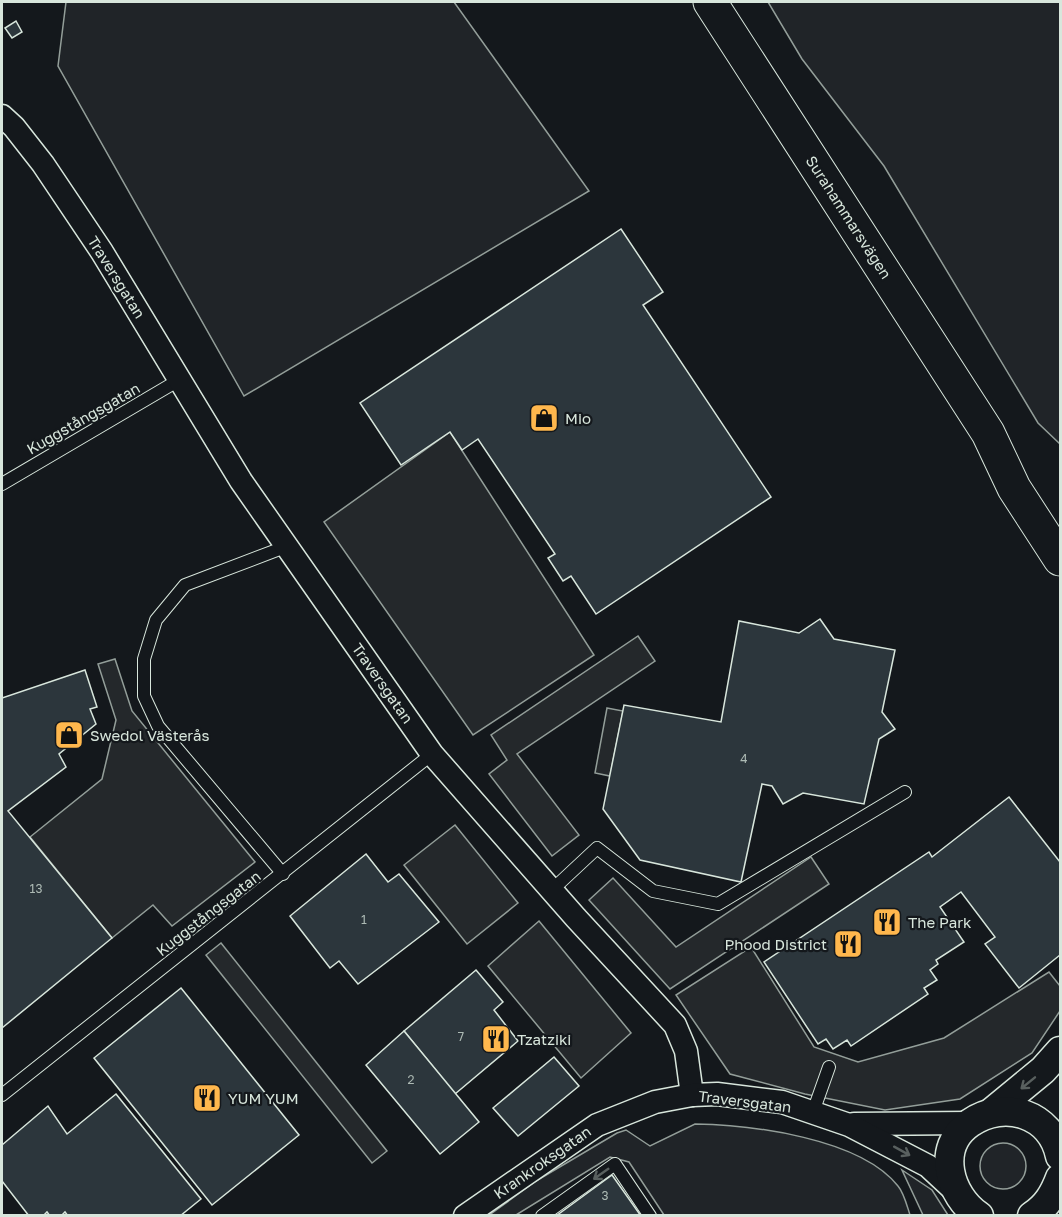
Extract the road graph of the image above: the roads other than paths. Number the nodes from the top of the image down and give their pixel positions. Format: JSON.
{"nodes":[{"id":1,"x":710,"y":2,"type":"edge"},
{"id":2,"x":2,"y":116,"type":"edge"},
{"id":3,"x":179,"y":380,"type":"junction"},
{"id":4,"x":988,"y":433,"type":"junction"},
{"id":5,"x":2,"y":484,"type":"edge"},
{"id":6,"x":1060,"y":516,"type":"edge"},
{"id":7,"x":285,"y":547,"type":"junction"},
{"id":8,"x":1060,"y":559,"type":"edge"},
{"id":9,"x":432,"y":754,"type":"junction"},
{"id":10,"x":905,"y":792,"type":"dead end"},
{"id":11,"x":283,"y":874,"type":"junction"},
{"id":12,"x":552,"y":890,"type":"junction"},
{"id":13,"x":1060,"y":1051,"type":"edge"},
{"id":14,"x":829,"y":1067,"type":"dead end"},
{"id":15,"x":2,"y":1095,"type":"edge"},
{"id":16,"x":692,"y":1095,"type":"junction"},
{"id":17,"x":813,"y":1112,"type":"junction"},
{"id":18,"x":981,"y":1118,"type":"junction"},
{"id":19,"x":849,"y":1125,"type":"junction"},
{"id":20,"x":1060,"y":1153,"type":"edge"},
{"id":21,"x":1060,"y":1178,"type":"edge"},
{"id":22,"x":968,"y":1208,"type":"edge"},
{"id":23,"x":465,"y":1215,"type":"edge"},
{"id":24,"x":542,"y":1215,"type":"edge"},
{"id":25,"x":650,"y":1215,"type":"edge"},
{"id":26,"x":1034,"y":1215,"type":"edge"}],
"edges":[{"from":1,"to":4,"type":"main road","name":"Surahammarsvägen"},
{"from":2,"to":3,"type":"street","name":"Traversgatan"},
{"from":3,"to":5,"type":"lane","name":"Kuggstångsgatan"},
{"from":3,"to":7,"type":"street","name":"Traversgatan"},
{"from":4,"to":6,"type":"main road","name":"Surahammarsvägen"},
{"from":4,"to":8,"type":"main road","name":"Surahammarsvägen"},
{"from":7,"to":9,"type":"street","name":"Traversgatan"},
{"from":7,"to":11,"type":"lane"},
{"from":9,"to":11,"type":"lane","name":"Kuggstångsgatan"},
{"from":9,"to":12,"type":"street","name":"Traversgatan"},
{"from":10,"to":12,"type":"lane"},
{"from":11,"to":15,"type":"lane","name":"Kuggstångsgatan"},
{"from":12,"to":16,"type":"street","name":"Traversgatan"},
{"from":13,"to":18,"type":"street","one_way":true},
{"from":14,"to":17,"type":"lane"},
{"from":16,"to":17,"type":"street","name":"Traversgatan"},
{"from":16,"to":23,"type":"street","name":"Krankroksgatan"},
{"from":17,"to":19,"type":"street","name":"Traversgatan"},
{"from":18,"to":19,"type":"street","name":"Traversgatan"},
{"from":18,"to":20,"type":"street"},
{"from":18,"to":22,"type":"street"},
{"from":19,"to":22,"type":"street","name":"Traversgatan","one_way":true},
{"from":21,"to":26,"type":"street"},
{"from":25,"to":24,"type":"lane","one_way":true}]}
